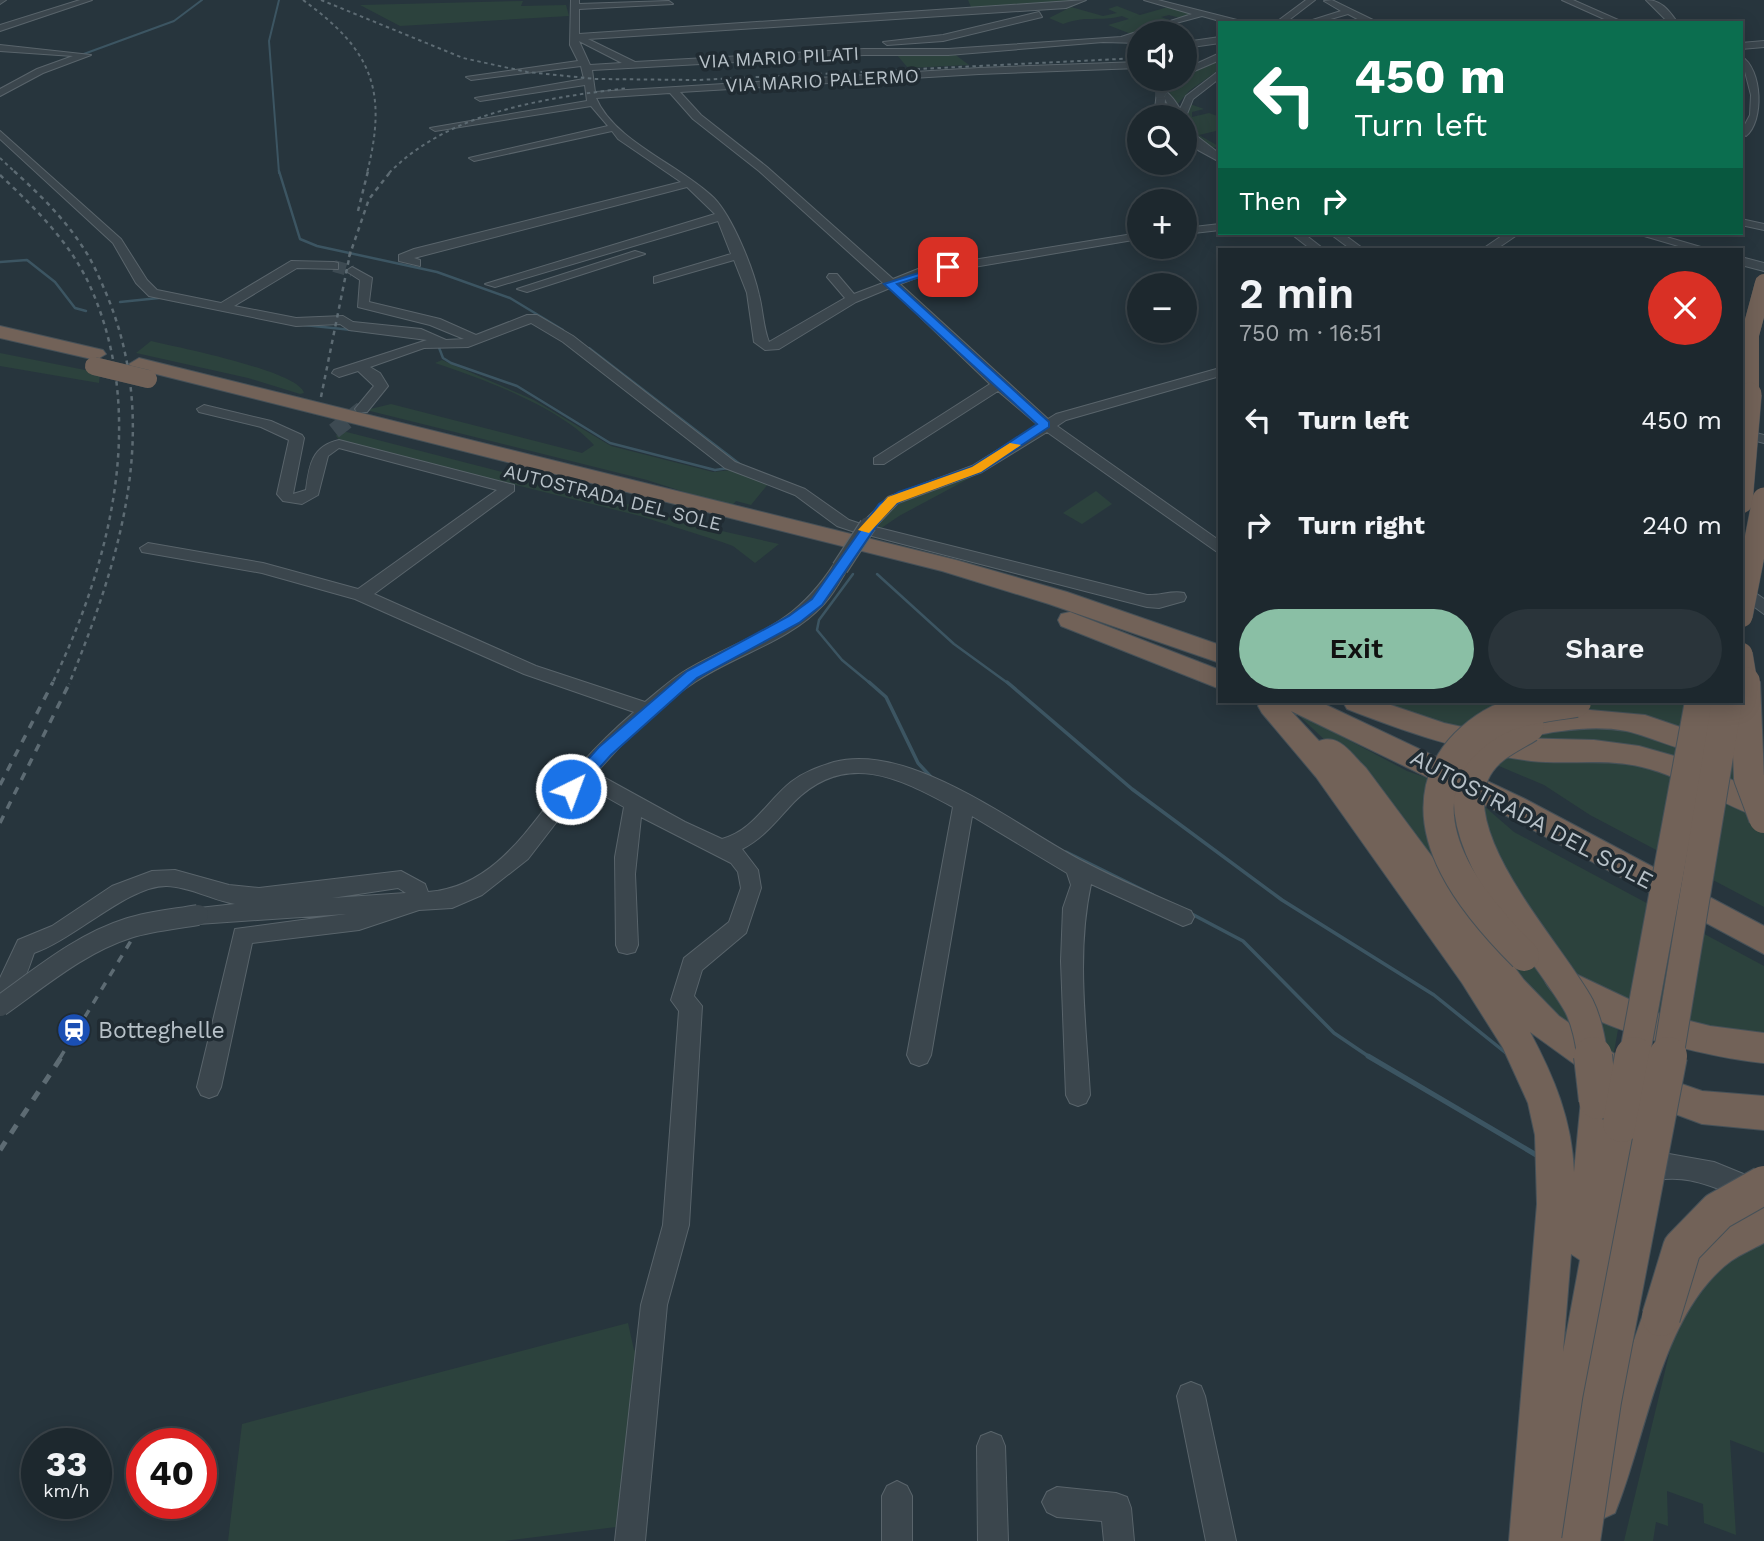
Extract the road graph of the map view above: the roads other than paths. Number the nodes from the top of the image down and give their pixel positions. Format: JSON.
{"nodes":[{"id":1,"x":88,"y":0,"type":"edge"},
{"id":2,"x":1082,"y":0,"type":"edge"},
{"id":3,"x":1148,"y":0,"type":"edge"},
{"id":4,"x":1300,"y":0,"type":"edge"},
{"id":5,"x":1311,"y":0,"type":"edge"},
{"id":6,"x":1327,"y":0,"type":"edge"},
{"id":7,"x":1566,"y":0,"type":"edge"},
{"id":8,"x":1650,"y":0,"type":"edge"},
{"id":9,"x":575,"y":4,"type":"edge"},
{"id":10,"x":668,"y":4,"type":"dead end"},
{"id":11,"x":1066,"y":5,"type":"junction"},
{"id":12,"x":821,"y":9,"type":"dead end"},
{"id":13,"x":1349,"y":11,"type":"junction"},
{"id":14,"x":1201,"y":14,"type":"junction"},
{"id":15,"x":830,"y":18,"type":"junction"},
{"id":16,"x":1305,"y":19,"type":"edge"},
{"id":17,"x":1230,"y":21,"type":"edge"},
{"id":18,"x":1272,"y":21,"type":"edge"},
{"id":19,"x":1282,"y":21,"type":"edge"},
{"id":20,"x":1368,"y":21,"type":"edge"},
{"id":21,"x":1613,"y":21,"type":"edge"},
{"id":22,"x":1672,"y":21,"type":"edge"},
{"id":23,"x":0,"y":29,"type":"edge"},
{"id":24,"x":576,"y":37,"type":"junction"},
{"id":25,"x":1119,"y":39,"type":"junction"},
{"id":26,"x":1127,"y":39,"type":"edge"},
{"id":27,"x":1218,"y":40,"type":"edge"},
{"id":28,"x":1197,"y":43,"type":"edge"},
{"id":29,"x":1764,"y":44,"type":"edge"},
{"id":30,"x":1743,"y":47,"type":"edge"},
{"id":31,"x":0,"y":48,"type":"edge"},
{"id":32,"x":19,"y":50,"type":"junction"},
{"id":33,"x":843,"y":53,"type":"junction"},
{"id":34,"x":1218,"y":54,"type":"edge"},
{"id":35,"x":1218,"y":55,"type":"edge"},
{"id":36,"x":0,"y":56,"type":"edge"},
{"id":37,"x":1197,"y":58,"type":"edge"},
{"id":38,"x":1743,"y":63,"type":"edge"},
{"id":39,"x":586,"y":66,"type":"junction"},
{"id":40,"x":636,"y":66,"type":"junction"},
{"id":41,"x":1127,"y":66,"type":"edge"},
{"id":42,"x":1197,"y":66,"type":"edge"},
{"id":43,"x":1055,"y":69,"type":"junction"},
{"id":44,"x":1218,"y":75,"type":"edge"},
{"id":45,"x":471,"y":77,"type":"dead end"},
{"id":46,"x":1127,"y":77,"type":"edge"},
{"id":47,"x":590,"y":81,"type":"junction"},
{"id":48,"x":672,"y":89,"type":"junction"},
{"id":49,"x":1163,"y":91,"type":"edge"},
{"id":50,"x":0,"y":93,"type":"edge"},
{"id":51,"x":1759,"y":94,"type":"edge"},
{"id":52,"x":480,"y":97,"type":"dead end"},
{"id":53,"x":594,"y":104,"type":"junction"},
{"id":54,"x":1174,"y":105,"type":"edge"},
{"id":55,"x":1186,"y":105,"type":"edge"},
{"id":56,"x":435,"y":128,"type":"dead end"},
{"id":57,"x":512,"y":128,"type":"dead end"},
{"id":58,"x":613,"y":128,"type":"junction"},
{"id":59,"x":1744,"y":129,"type":"edge"},
{"id":60,"x":1763,"y":131,"type":"edge"},
{"id":61,"x":0,"y":134,"type":"edge"},
{"id":62,"x":1197,"y":143,"type":"edge"},
{"id":63,"x":1197,"y":156,"type":"edge"},
{"id":64,"x":474,"y":158,"type":"dead end"},
{"id":65,"x":1218,"y":158,"type":"edge"},
{"id":66,"x":1218,"y":172,"type":"edge"},
{"id":67,"x":686,"y":184,"type":"junction"},
{"id":68,"x":722,"y":216,"type":"junction"},
{"id":69,"x":1743,"y":222,"type":"edge"},
{"id":70,"x":1218,"y":227,"type":"edge"},
{"id":71,"x":1764,"y":227,"type":"edge"},
{"id":72,"x":729,"y":228,"type":"junction"},
{"id":73,"x":1197,"y":229,"type":"edge"},
{"id":74,"x":1299,"y":235,"type":"edge"},
{"id":75,"x":1338,"y":235,"type":"edge"},
{"id":76,"x":1511,"y":235,"type":"edge"},
{"id":77,"x":1648,"y":235,"type":"edge"},
{"id":78,"x":1687,"y":235,"type":"edge"},
{"id":79,"x":1127,"y":238,"type":"edge"},
{"id":80,"x":1672,"y":241,"type":"junction"},
{"id":81,"x":1316,"y":248,"type":"edge"},
{"id":82,"x":1356,"y":248,"type":"edge"},
{"id":83,"x":1490,"y":248,"type":"edge"},
{"id":84,"x":1698,"y":248,"type":"edge"},
{"id":85,"x":739,"y":255,"type":"junction"},
{"id":86,"x":1743,"y":262,"type":"edge"},
{"id":87,"x":414,"y":265,"type":"dead end"},
{"id":88,"x":334,"y":267,"type":"tunnel mouth"},
{"id":89,"x":1763,"y":268,"type":"edge"},
{"id":90,"x":352,"y":271,"type":"dead end"},
{"id":91,"x":832,"y":277,"type":"dead end"},
{"id":92,"x":659,"y":280,"type":"dead end"},
{"id":93,"x":491,"y":284,"type":"dead end"},
{"id":94,"x":890,"y":284,"type":"junction"},
{"id":95,"x":523,"y":289,"type":"dead end"},
{"id":96,"x":852,"y":299,"type":"junction"},
{"id":97,"x":226,"y":305,"type":"junction"},
{"id":98,"x":415,"y":317,"type":"junction"},
{"id":99,"x":399,"y":330,"type":"junction"},
{"id":100,"x":0,"y":332,"type":"edge"},
{"id":101,"x":475,"y":340,"type":"junction"},
{"id":102,"x":0,"y":344,"type":"edge"},
{"id":103,"x":441,"y":345,"type":"junction"},
{"id":104,"x":94,"y":360,"type":"junction"},
{"id":105,"x":358,"y":365,"type":"junction"},
{"id":106,"x":143,"y":371,"type":"junction"},
{"id":107,"x":339,"y":373,"type":"dead end"},
{"id":108,"x":1218,"y":373,"type":"edge"},
{"id":109,"x":998,"y":384,"type":"junction"},
{"id":110,"x":204,"y":409,"type":"dead end"},
{"id":111,"x":362,"y":409,"type":"tunnel mouth"},
{"id":112,"x":1045,"y":424,"type":"junction"},
{"id":113,"x":1743,"y":426,"type":"edge"},
{"id":114,"x":1764,"y":431,"type":"edge"},
{"id":115,"x":1743,"y":434,"type":"edge"},
{"id":116,"x":1764,"y":439,"type":"edge"},
{"id":117,"x":879,"y":461,"type":"dead end"},
{"id":118,"x":1743,"y":482,"type":"edge"},
{"id":119,"x":1764,"y":499,"type":"edge"},
{"id":120,"x":867,"y":528,"type":"junction"},
{"id":121,"x":148,"y":548,"type":"dead end"},
{"id":122,"x":1218,"y":549,"type":"edge"},
{"id":123,"x":948,"y":565,"type":"junction"},
{"id":124,"x":840,"y":568,"type":"joint"},
{"id":125,"x":1743,"y":590,"type":"edge"},
{"id":126,"x":361,"y":596,"type":"junction"},
{"id":127,"x":1178,"y":597,"type":"dead end"},
{"id":128,"x":1743,"y":606,"type":"edge"},
{"id":129,"x":1764,"y":608,"type":"edge"},
{"id":130,"x":1067,"y":619,"type":"junction"},
{"id":131,"x":1218,"y":632,"type":"edge"},
{"id":132,"x":1218,"y":653,"type":"edge"},
{"id":133,"x":1743,"y":662,"type":"edge"},
{"id":134,"x":1218,"y":670,"type":"edge"},
{"id":135,"x":1218,"y":679,"type":"edge"},
{"id":136,"x":1277,"y":703,"type":"edge"},
{"id":137,"x":1338,"y":703,"type":"edge"},
{"id":138,"x":1358,"y":703,"type":"edge"},
{"id":139,"x":1570,"y":703,"type":"edge"},
{"id":140,"x":1700,"y":703,"type":"edge"},
{"id":141,"x":1727,"y":703,"type":"edge"},
{"id":142,"x":648,"y":710,"type":"junction"},
{"id":143,"x":583,"y":775,"type":"junction"},
{"id":144,"x":1764,"y":778,"type":"edge"},
{"id":145,"x":964,"y":803,"type":"junction"},
{"id":146,"x":635,"y":804,"type":"junction"},
{"id":147,"x":1764,"y":808,"type":"edge"},
{"id":148,"x":1764,"y":818,"type":"edge"},
{"id":149,"x":721,"y":847,"type":"junction"},
{"id":150,"x":1076,"y":868,"type":"junction"},
{"id":151,"x":418,"y":900,"type":"junction"},
{"id":152,"x":1182,"y":916,"type":"dead end"},
{"id":153,"x":1764,"y":920,"type":"edge"},
{"id":154,"x":1764,"y":941,"type":"edge"},
{"id":155,"x":627,"y":945,"type":"dead end"},
{"id":156,"x":0,"y":993,"type":"edge"},
{"id":157,"x":0,"y":1006,"type":"edge"},
{"id":158,"x":1764,"y":1048,"type":"edge"},
{"id":159,"x":919,"y":1055,"type":"dead end"},
{"id":160,"x":209,"y":1087,"type":"dead end"},
{"id":161,"x":1078,"y":1095,"type":"dead end"},
{"id":162,"x":1764,"y":1113,"type":"edge"},
{"id":163,"x":1764,"y":1185,"type":"edge"},
{"id":164,"x":1764,"y":1195,"type":"edge"},
{"id":165,"x":1764,"y":1222,"type":"edge"},
{"id":166,"x":1661,"y":1317,"type":"junction"},
{"id":167,"x":1584,"y":1337,"type":"junction"},
{"id":168,"x":1191,"y":1396,"type":"dead end"},
{"id":169,"x":991,"y":1447,"type":"dead end"},
{"id":170,"x":897,"y":1496,"type":"dead end"},
{"id":171,"x":1057,"y":1502,"type":"dead end"},
{"id":172,"x":630,"y":1541,"type":"edge"},
{"id":173,"x":897,"y":1541,"type":"edge"},
{"id":174,"x":993,"y":1541,"type":"edge"},
{"id":175,"x":1119,"y":1541,"type":"edge"},
{"id":176,"x":1221,"y":1541,"type":"edge"},
{"id":177,"x":1531,"y":1541,"type":"edge"},
{"id":178,"x":1551,"y":1541,"type":"edge"},
{"id":179,"x":1566,"y":1541,"type":"edge"},
{"id":180,"x":1584,"y":1541,"type":"edge"}],
"edges":[{"from":1,"to":23,"type":"street"},
{"from":2,"to":11,"type":"street"},
{"from":3,"to":14,"type":"street"},
{"from":4,"to":18,"type":"street"},
{"from":5,"to":19,"type":"street"},
{"from":6,"to":13,"type":"street"},
{"from":6,"to":16,"type":"street"},
{"from":7,"to":21,"type":"street"},
{"from":8,"to":22,"type":"street"},
{"from":9,"to":10,"type":"street"},
{"from":9,"to":24,"type":"street"},
{"from":11,"to":15,"type":"street"},
{"from":11,"to":33,"type":"street"},
{"from":12,"to":15,"type":"street"},
{"from":13,"to":16,"type":"street"},
{"from":13,"to":20,"type":"street"},
{"from":14,"to":17,"type":"street"},
{"from":14,"to":25,"type":"street"},
{"from":15,"to":24,"type":"street"},
{"from":24,"to":39,"type":"street"},
{"from":24,"to":40,"type":"street"},
{"from":25,"to":26,"type":"street","name":"VIA MARIO PILATI"},
{"from":25,"to":33,"type":"street","name":"VIA MARIO PILATI"},
{"from":27,"to":28,"type":"street"},
{"from":29,"to":30,"type":"street"},
{"from":31,"to":32,"type":"street"},
{"from":32,"to":36,"type":"street"},
{"from":32,"to":50,"type":"street"},
{"from":33,"to":40,"type":"street","name":"VIA MARIO PILATI"},
{"from":34,"to":37,"type":"street"},
{"from":35,"to":42,"type":"street"},
{"from":38,"to":51,"type":"street"},
{"from":39,"to":40,"type":"street","name":"VIA MARIO PILATI"},
{"from":39,"to":45,"type":"street","name":"VIA MARIO PILATI"},
{"from":39,"to":47,"type":"street"},
{"from":41,"to":43,"type":"street"},
{"from":43,"to":46,"type":"street"},
{"from":43,"to":48,"type":"street","name":"VIA MARIO PALERMO"},
{"from":44,"to":55,"type":"street"},
{"from":47,"to":52,"type":"street"},
{"from":47,"to":53,"type":"street"},
{"from":48,"to":53,"type":"street","name":"VIA MARIO PALERMO"},
{"from":48,"to":94,"type":"street"},
{"from":49,"to":54,"type":"street"},
{"from":51,"to":59,"type":"street"},
{"from":53,"to":56,"type":"street"},
{"from":53,"to":57,"type":"street"},
{"from":53,"to":58,"type":"street"},
{"from":58,"to":64,"type":"street"},
{"from":58,"to":67,"type":"street"},
{"from":59,"to":60,"type":"street"},
{"from":61,"to":97,"type":"street"},
{"from":62,"to":65,"type":"street"},
{"from":63,"to":66,"type":"street"},
{"from":67,"to":68,"type":"street"},
{"from":67,"to":87,"type":"street"},
{"from":68,"to":72,"type":"street"},
{"from":68,"to":93,"type":"street"},
{"from":69,"to":71,"type":"street"},
{"from":70,"to":73,"type":"street"},
{"from":72,"to":85,"type":"street"},
{"from":72,"to":95,"type":"street"},
{"from":74,"to":81,"type":"street"},
{"from":75,"to":82,"type":"street"},
{"from":76,"to":83,"type":"street"},
{"from":77,"to":80,"type":"street"},
{"from":78,"to":80,"type":"street"},
{"from":79,"to":94,"type":"street"},
{"from":80,"to":84,"type":"street"},
{"from":85,"to":92,"type":"street"},
{"from":85,"to":96,"type":"street"},
{"from":86,"to":89,"type":"street"},
{"from":88,"to":97,"type":"street"},
{"from":89,"to":118,"type":"highway","bridge":true},
{"from":90,"to":98,"type":"street"},
{"from":91,"to":96,"type":"street"},
{"from":94,"to":96,"type":"street"},
{"from":94,"to":109,"type":"street"},
{"from":97,"to":99,"type":"street"},
{"from":98,"to":99,"type":"street"},
{"from":98,"to":101,"type":"street"},
{"from":99,"to":103,"type":"street"},
{"from":100,"to":104,"type":"highway","name":"AUTOSTRADA DEL SOLE"},
{"from":101,"to":103,"type":"street"},
{"from":101,"to":120,"type":"street"},
{"from":102,"to":104,"type":"highway","name":"AUTOSTRADA DEL SOLE"},
{"from":103,"to":105,"type":"street"},
{"from":104,"to":106,"type":"highway","name":"AUTOSTRADA DEL SOLE","bridge":true},
{"from":105,"to":107,"type":"street"},
{"from":105,"to":111,"type":"street"},
{"from":106,"to":123,"type":"highway","name":"AUTOSTRADA DEL SOLE"},
{"from":106,"to":130,"type":"highway","name":"AUTOSTRADA DEL SOLE"},
{"from":108,"to":112,"type":"street"},
{"from":109,"to":112,"type":"street"},
{"from":109,"to":117,"type":"street"},
{"from":110,"to":126,"type":"street"},
{"from":112,"to":120,"type":"street"},
{"from":112,"to":122,"type":"street"},
{"from":113,"to":114,"type":"street"},
{"from":115,"to":116,"type":"street"},
{"from":119,"to":128,"type":"highway","bridge":true},
{"from":120,"to":124,"type":"street","bridge":true},
{"from":120,"to":127,"type":"street"},
{"from":121,"to":126,"type":"street"},
{"from":123,"to":131,"type":"highway"},
{"from":123,"to":132,"type":"highway","name":"AUTOSTRADA DEL SOLE"},
{"from":124,"to":142,"type":"street"},
{"from":125,"to":129,"type":"street"},
{"from":126,"to":142,"type":"street"},
{"from":130,"to":134,"type":"highway","name":"AUTOSTRADA DEL SOLE"},
{"from":130,"to":135,"type":"highway"},
{"from":133,"to":148,"type":"highway","bridge":true},
{"from":136,"to":154,"type":"highway","name":"AUTOSTRADA DEL SOLE"},
{"from":136,"to":162,"type":"highway"},
{"from":136,"to":177,"type":"highway"},
{"from":137,"to":153,"type":"highway","name":"AUTOSTRADA DEL SOLE"},
{"from":138,"to":147,"type":"highway"},
{"from":139,"to":158,"type":"highway","bridge":true},
{"from":140,"to":167,"type":"highway","bridge":true},
{"from":141,"to":180,"type":"highway","bridge":true},
{"from":142,"to":143,"type":"street"},
{"from":143,"to":146,"type":"street"},
{"from":143,"to":151,"type":"street"},
{"from":144,"to":167,"type":"highway","bridge":true},
{"from":145,"to":149,"type":"street"},
{"from":145,"to":150,"type":"street"},
{"from":145,"to":159,"type":"street"},
{"from":146,"to":149,"type":"street"},
{"from":146,"to":155,"type":"street"},
{"from":149,"to":172,"type":"street"},
{"from":150,"to":152,"type":"street"},
{"from":150,"to":161,"type":"street"},
{"from":151,"to":156,"type":"street"},
{"from":151,"to":157,"type":"street","bridge":true},
{"from":151,"to":160,"type":"street"},
{"from":163,"to":166,"type":"highway","bridge":true},
{"from":164,"to":179,"type":"street"},
{"from":165,"to":166,"type":"highway","bridge":true},
{"from":166,"to":180,"type":"highway"},
{"from":167,"to":178,"type":"highway"},
{"from":168,"to":176,"type":"street"},
{"from":169,"to":174,"type":"street"},
{"from":170,"to":173,"type":"street"},
{"from":171,"to":175,"type":"street"}]}
